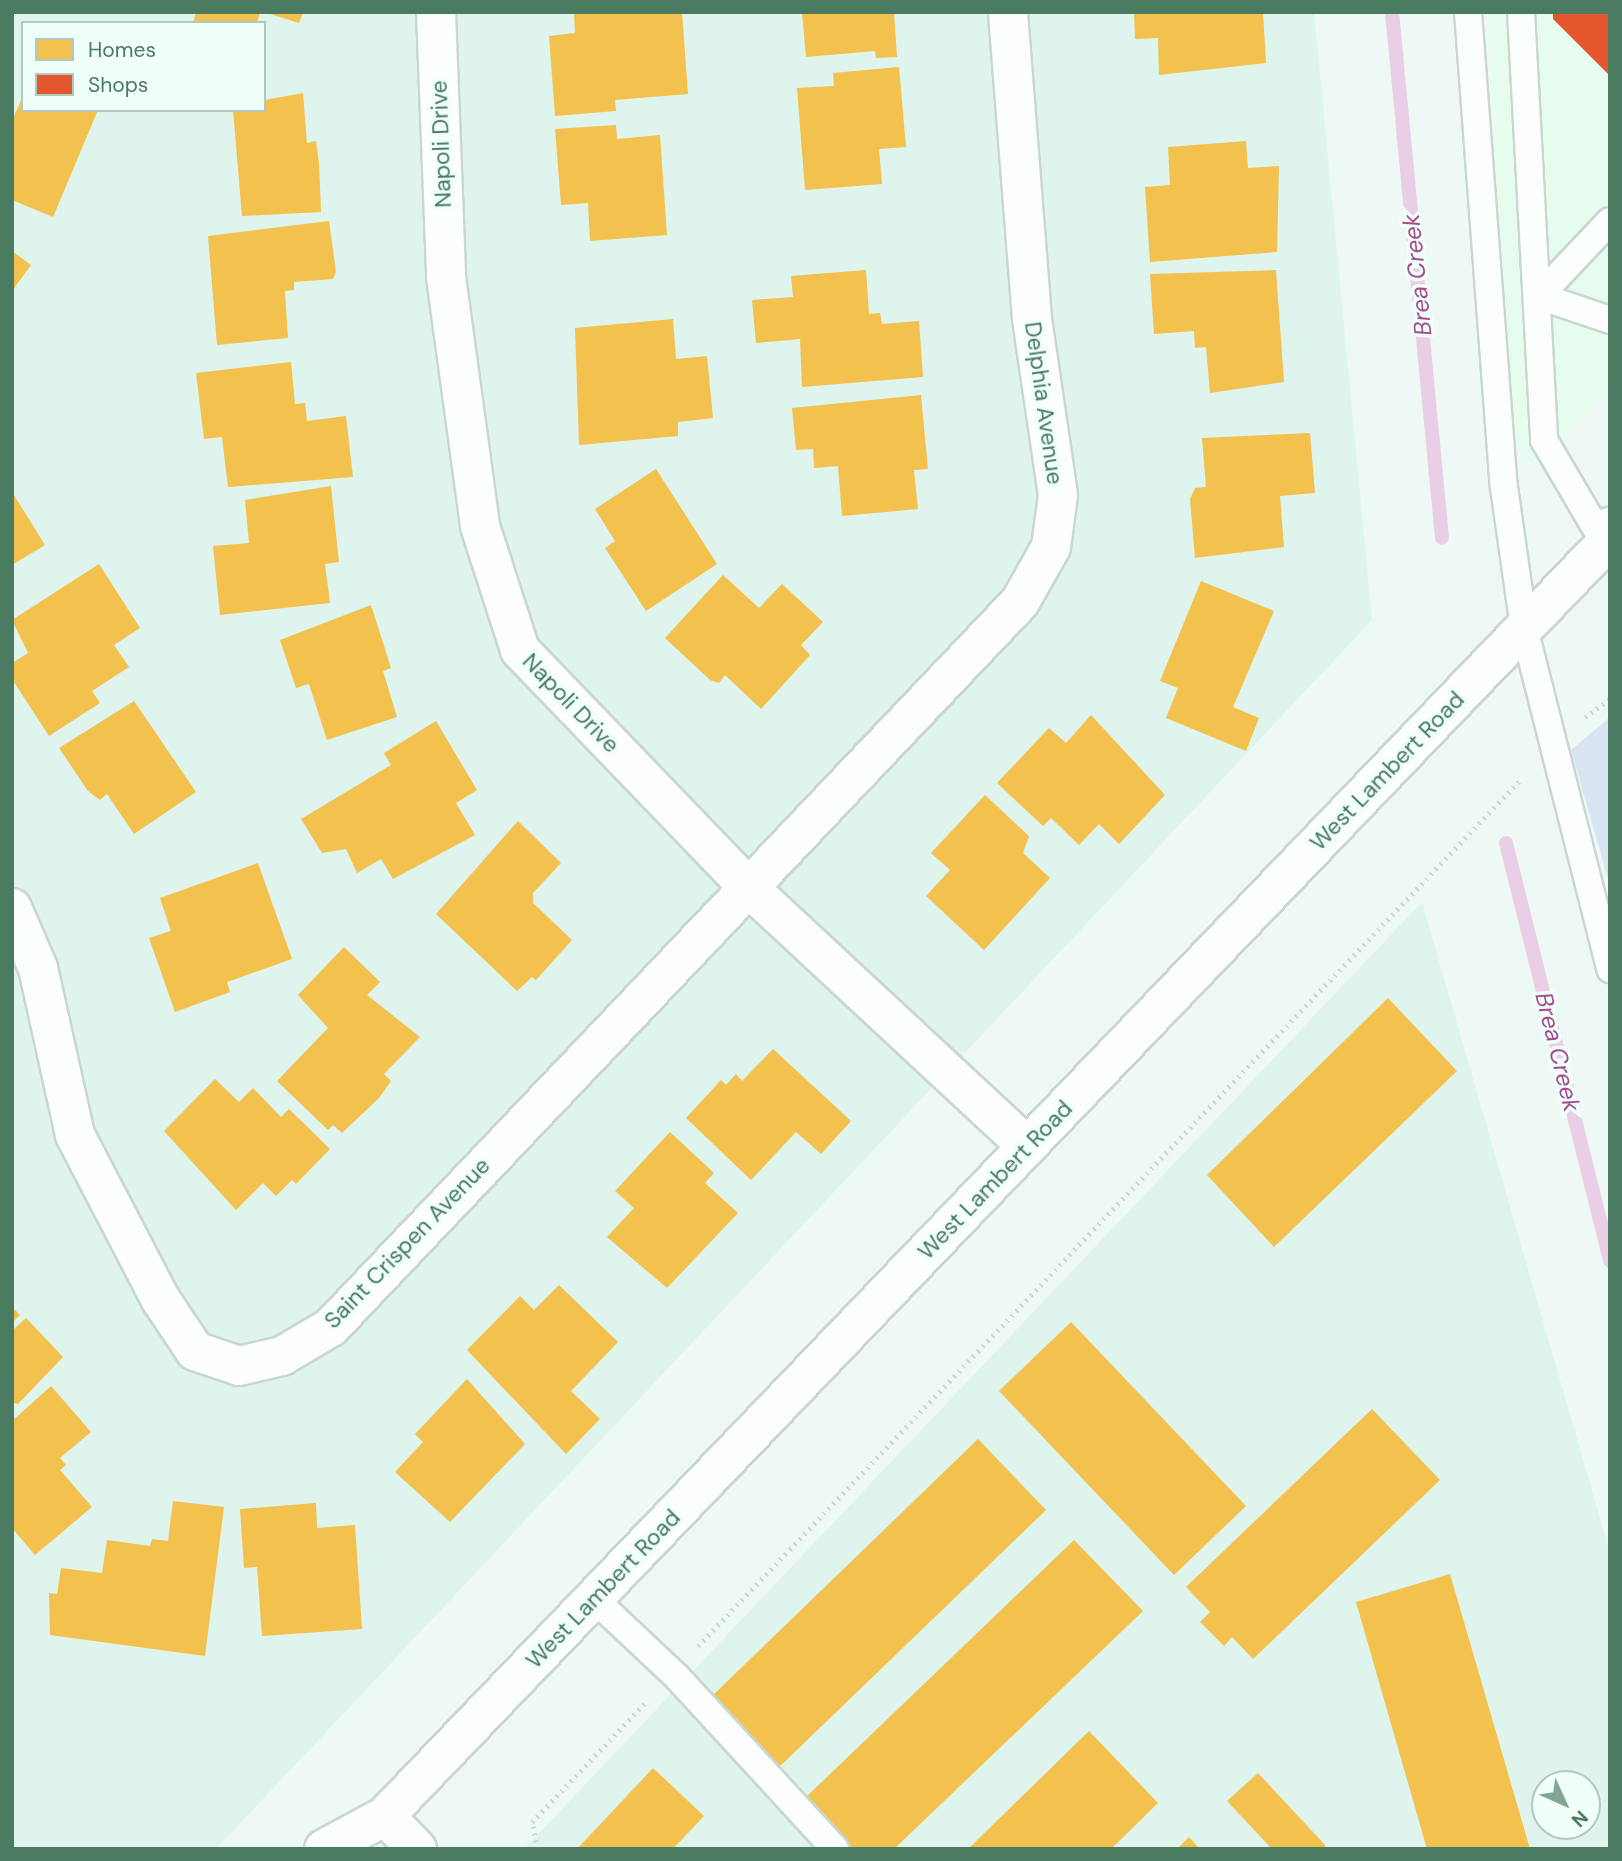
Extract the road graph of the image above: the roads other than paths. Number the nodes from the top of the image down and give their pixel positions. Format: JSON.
{"nodes":[{"id":1,"x":436,"y":12,"type":"edge"},
{"id":2,"x":1008,"y":12,"type":"edge"},
{"id":3,"x":1468,"y":12,"type":"edge"},
{"id":4,"x":1521,"y":12,"type":"edge"},
{"id":5,"x":1610,"y":221,"type":"edge"},
{"id":6,"x":1539,"y":296,"type":"junction"},
{"id":7,"x":1610,"y":320,"type":"edge"},
{"id":8,"x":1609,"y":541,"type":"edge"},
{"id":9,"x":1524,"y":628,"type":"junction"},
{"id":10,"x":746,"y":885,"type":"junction"},
{"id":11,"x":12,"y":908,"type":"edge"},
{"id":12,"x":1610,"y":970,"type":"edge"},
{"id":13,"x":1027,"y":1146,"type":"junction"},
{"id":14,"x":594,"y":1599,"type":"junction"},
{"id":15,"x":379,"y":1832,"type":"edge"},
{"id":16,"x":324,"y":1849,"type":"edge"},
{"id":17,"x":417,"y":1849,"type":"edge"},
{"id":18,"x":835,"y":1849,"type":"edge"}],
"edges":[{"from":1,"to":10,"type":"street","name":"Napoli Drive"},
{"from":2,"to":10,"type":"street","name":"Delphia Avenue"},
{"from":3,"to":9,"type":"lane"},
{"from":4,"to":6,"type":"lane"},
{"from":5,"to":6,"type":"lane"},
{"from":6,"to":7,"type":"lane"},
{"from":6,"to":8,"type":"lane"},
{"from":8,"to":9,"type":"street","name":"West Lambert Road"},
{"from":9,"to":12,"type":"lane"},
{"from":9,"to":13,"type":"street","name":"West Lambert Road"},
{"from":10,"to":11,"type":"street","name":"Saint Crispen Avenue"},
{"from":10,"to":13,"type":"street","name":"Napoli Drive"},
{"from":13,"to":14,"type":"street","name":"West Lambert Road"},
{"from":14,"to":15,"type":"street","name":"West Lambert Road"},
{"from":14,"to":18,"type":"lane"},
{"from":15,"to":16,"type":"street","name":"West Lambert Road"},
{"from":15,"to":17,"type":"street"}]}
